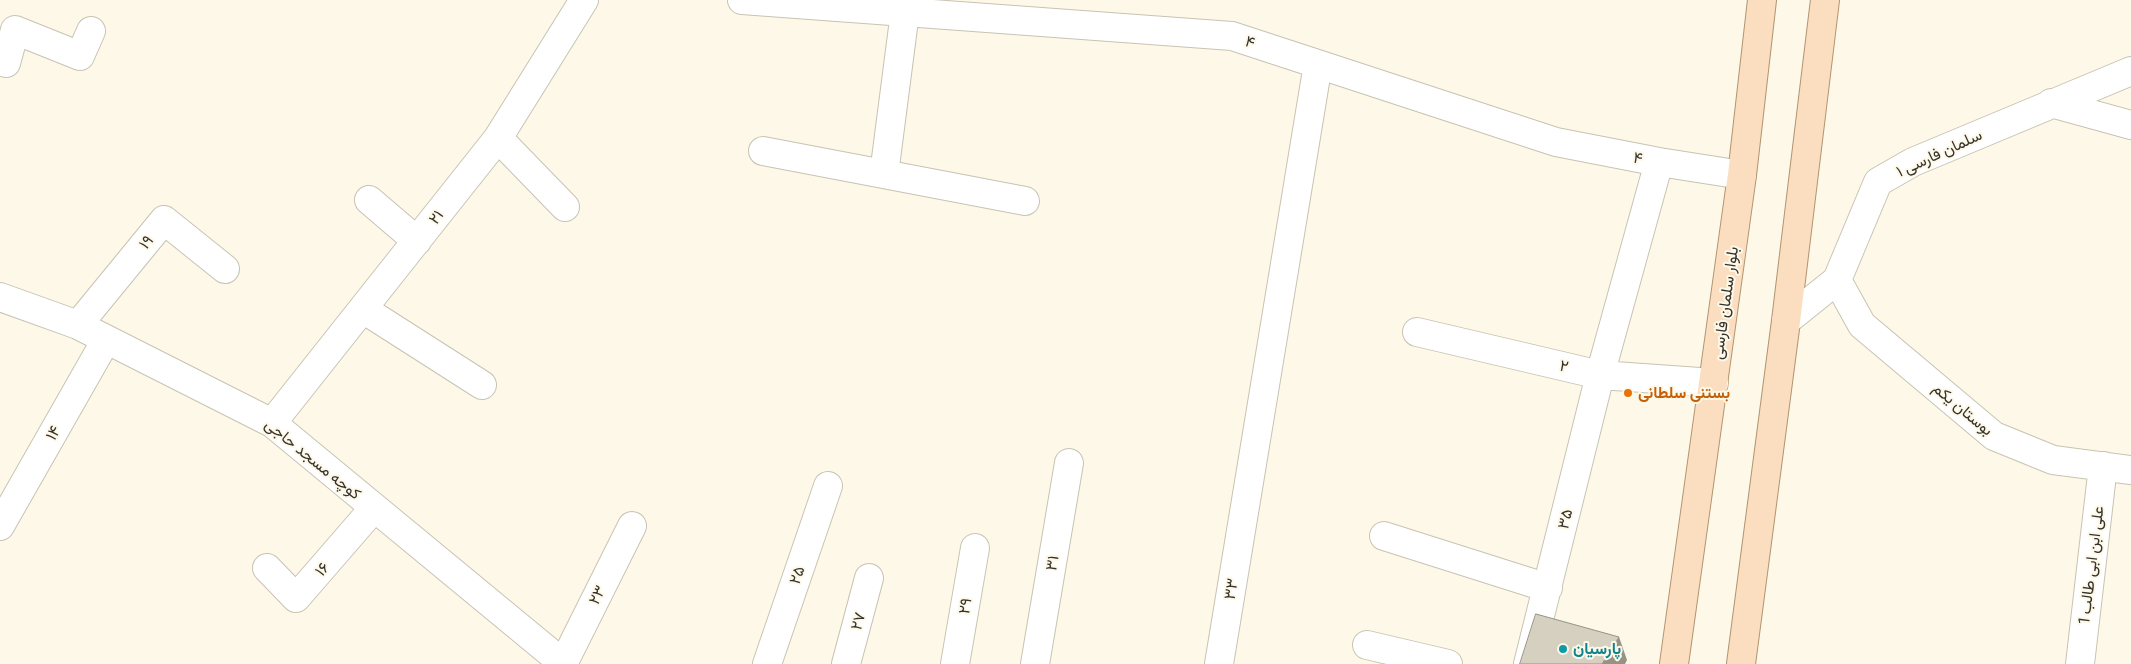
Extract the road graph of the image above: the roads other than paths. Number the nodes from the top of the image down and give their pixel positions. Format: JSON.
{"nodes":[{"id":1,"x":584,"y":0,"type":"edge"},
{"id":2,"x":742,"y":0,"type":"edge"},
{"id":3,"x":1762,"y":0,"type":"edge"},
{"id":4,"x":1825,"y":0,"type":"edge"},
{"id":5,"x":905,"y":12,"type":"junction"},
{"id":6,"x":91,"y":31,"type":"dead end"},
{"id":7,"x":0,"y":61,"type":"edge"},
{"id":8,"x":1318,"y":64,"type":"junction"},
{"id":9,"x":2131,"y":71,"type":"edge"},
{"id":10,"x":2051,"y":103,"type":"junction"},
{"id":11,"x":2131,"y":125,"type":"edge"},
{"id":12,"x":498,"y":138,"type":"junction"},
{"id":13,"x":764,"y":151,"type":"dead end"},
{"id":14,"x":1659,"y":162,"type":"junction"},
{"id":15,"x":884,"y":174,"type":"junction"},
{"id":16,"x":1742,"y":175,"type":"junction"},
{"id":17,"x":370,"y":200,"type":"dead end"},
{"id":18,"x":1025,"y":201,"type":"dead end"},
{"id":19,"x":565,"y":207,"type":"dead end"},
{"id":20,"x":417,"y":242,"type":"junction"},
{"id":21,"x":225,"y":269,"type":"dead end"},
{"id":22,"x":1837,"y":280,"type":"junction"},
{"id":23,"x":0,"y":298,"type":"edge"},
{"id":24,"x":363,"y":309,"type":"junction"},
{"id":25,"x":1786,"y":321,"type":"junction"},
{"id":26,"x":78,"y":325,"type":"junction"},
{"id":27,"x":1417,"y":332,"type":"dead end"},
{"id":28,"x":106,"y":340,"type":"junction"},
{"id":29,"x":1600,"y":374,"type":"junction"},
{"id":30,"x":1714,"y":383,"type":"junction"},
{"id":31,"x":482,"y":385,"type":"dead end"},
{"id":32,"x":272,"y":423,"type":"junction"},
{"id":33,"x":1069,"y":463,"type":"dead end"},
{"id":34,"x":2103,"y":466,"type":"junction"},
{"id":35,"x":2131,"y":470,"type":"edge"},
{"id":36,"x":828,"y":486,"type":"dead end"},
{"id":37,"x":374,"y":508,"type":"junction"},
{"id":38,"x":0,"y":526,"type":"edge"},
{"id":39,"x":632,"y":526,"type":"dead end"},
{"id":40,"x":1384,"y":536,"type":"dead end"},
{"id":41,"x":975,"y":548,"type":"dead end"},
{"id":42,"x":267,"y":568,"type":"dead end"},
{"id":43,"x":869,"y":578,"type":"dead end"},
{"id":44,"x":1548,"y":588,"type":"junction"},
{"id":45,"x":1367,"y":645,"type":"dead end"},
{"id":46,"x":1677,"y":661,"type":"edge"},
{"id":47,"x":563,"y":664,"type":"edge"},
{"id":48,"x":767,"y":664,"type":"edge"},
{"id":49,"x":846,"y":664,"type":"edge"},
{"id":50,"x":955,"y":664,"type":"edge"},
{"id":51,"x":1035,"y":664,"type":"edge"},
{"id":52,"x":1218,"y":664,"type":"edge"},
{"id":53,"x":1448,"y":664,"type":"edge"},
{"id":54,"x":1528,"y":664,"type":"edge"},
{"id":55,"x":1741,"y":664,"type":"edge"},
{"id":56,"x":2080,"y":664,"type":"edge"}],
"edges":[{"from":1,"to":12,"type":"street","name":"۲۱"},
{"from":2,"to":5,"type":"street","name":"۴"},
{"from":3,"to":16,"type":"main road","name":"بلوار سلمان فارسی"},
{"from":4,"to":25,"type":"main road"},
{"from":5,"to":8,"type":"street","name":"۴"},
{"from":5,"to":15,"type":"street"},
{"from":6,"to":7,"type":"street"},
{"from":8,"to":14,"type":"street","name":"۴"},
{"from":8,"to":52,"type":"street","name":"۳۳"},
{"from":9,"to":10,"type":"street","name":"سلمان فارسی ۱"},
{"from":10,"to":11,"type":"street"},
{"from":10,"to":22,"type":"street","name":"سلمان فارسی ۱"},
{"from":12,"to":19,"type":"street"},
{"from":12,"to":20,"type":"street","name":"۲۱"},
{"from":13,"to":15,"type":"street"},
{"from":14,"to":16,"type":"street","name":"۴"},
{"from":14,"to":29,"type":"street","name":"۳۵"},
{"from":15,"to":18,"type":"street"},
{"from":16,"to":30,"type":"main road","name":"بلوار سلمان فارسی"},
{"from":17,"to":20,"type":"street"},
{"from":20,"to":24,"type":"street","name":"۲۱"},
{"from":21,"to":26,"type":"street","name":"۱۹"},
{"from":22,"to":25,"type":"street","name":"سلمان فارسی ۱"},
{"from":22,"to":34,"type":"street","name":"بوستان یکم"},
{"from":23,"to":26,"type":"street","name":"کوچه مسجد حاجی"},
{"from":24,"to":31,"type":"street"},
{"from":24,"to":32,"type":"street","name":"۲۱"},
{"from":25,"to":55,"type":"main road"},
{"from":26,"to":28,"type":"street","name":"کوچه مسجد حاجی"},
{"from":27,"to":29,"type":"street","name":"۲"},
{"from":28,"to":32,"type":"street","name":"کوچه مسجد حاجی"},
{"from":28,"to":38,"type":"street","name":"۱۴"},
{"from":29,"to":30,"type":"street","name":"۲"},
{"from":29,"to":44,"type":"street","name":"۳۵"},
{"from":30,"to":46,"type":"main road","name":"بلوار سلمان فارسی"},
{"from":32,"to":37,"type":"street","name":"کوچه مسجد حاجی"},
{"from":33,"to":51,"type":"street","name":"۳۱"},
{"from":34,"to":35,"type":"street","name":"بوستان یکم"},
{"from":34,"to":56,"type":"street","name":"علی ابن ابی طالب 1"},
{"from":36,"to":48,"type":"street","name":"۲۵"},
{"from":37,"to":42,"type":"street","name":"۱۶"},
{"from":37,"to":47,"type":"street","name":"کوچه مسجد حاجی"},
{"from":39,"to":47,"type":"street","name":"۲۳"},
{"from":40,"to":44,"type":"street"},
{"from":41,"to":50,"type":"street","name":"۲۹"},
{"from":43,"to":49,"type":"street","name":"۲۷"},
{"from":44,"to":54,"type":"street","name":"۳۵"},
{"from":45,"to":53,"type":"street"}]}
